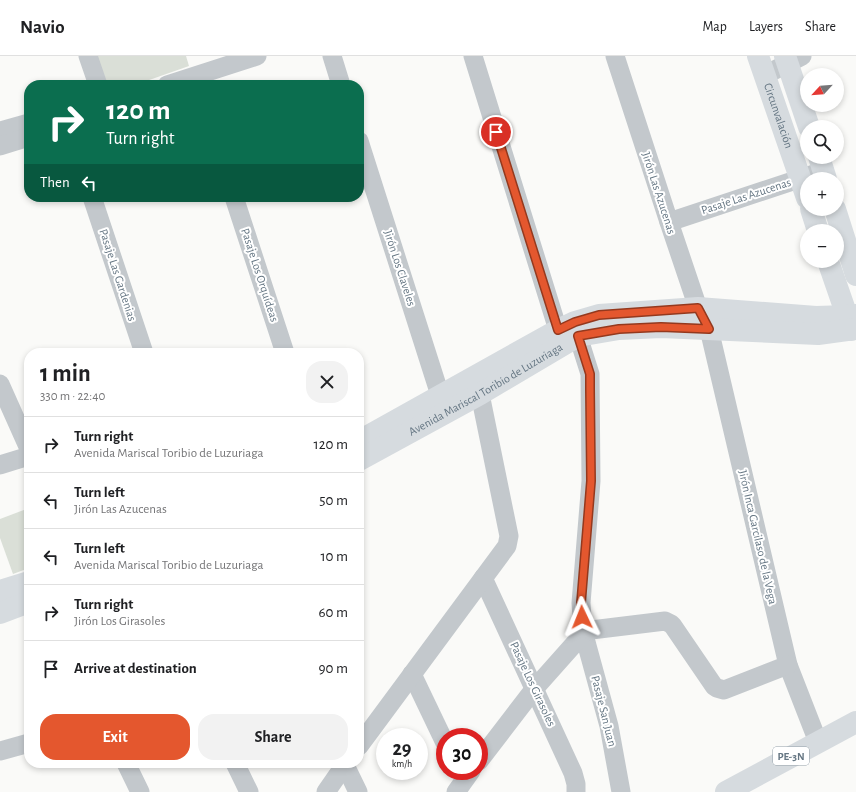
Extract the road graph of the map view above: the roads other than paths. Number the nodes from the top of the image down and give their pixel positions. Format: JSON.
{"nodes":[{"id":1,"x":88,"y":56,"type":"edge"},
{"id":2,"x":257,"y":56,"type":"edge"},
{"id":3,"x":332,"y":56,"type":"edge"},
{"id":4,"x":473,"y":56,"type":"edge"},
{"id":5,"x":615,"y":56,"type":"edge"},
{"id":6,"x":792,"y":58,"type":"edge"},
{"id":7,"x":762,"y":66,"type":"edge"},
{"id":8,"x":96,"y":80,"type":"edge"},
{"id":9,"x":196,"y":80,"type":"edge"},
{"id":10,"x":339,"y":80,"type":"edge"},
{"id":11,"x":807,"y":120,"type":"edge"},
{"id":12,"x":24,"y":124,"type":"edge"},
{"id":13,"x":0,"y":131,"type":"edge"},
{"id":14,"x":24,"y":139,"type":"edge"},
{"id":15,"x":0,"y":146,"type":"edge"},
{"id":16,"x":364,"y":157,"type":"edge"},
{"id":17,"x":800,"y":176,"type":"edge"},
{"id":18,"x":800,"y":189,"type":"edge"},
{"id":19,"x":94,"y":202,"type":"edge"},
{"id":20,"x":236,"y":202,"type":"edge"},
{"id":21,"x":837,"y":216,"type":"edge"},
{"id":22,"x":668,"y":222,"type":"junction"},
{"id":23,"x":831,"y":268,"type":"edge"},
{"id":24,"x":856,"y":275,"type":"edge"},
{"id":25,"x":698,"y":308,"type":"junction"},
{"id":26,"x":852,"y":323,"type":"edge"},
{"id":27,"x":709,"y":329,"type":"junction"},
{"id":28,"x":568,"y":333,"type":"junction"},
{"id":29,"x":142,"y":348,"type":"edge"},
{"id":30,"x":283,"y":348,"type":"edge"},
{"id":31,"x":0,"y":384,"type":"edge"},
{"id":32,"x":480,"y":394,"type":"junction"},
{"id":33,"x":440,"y":395,"type":"junction"},
{"id":34,"x":24,"y":438,"type":"edge"},
{"id":35,"x":364,"y":438,"type":"edge"},
{"id":36,"x":364,"y":457,"type":"edge"},
{"id":37,"x":24,"y":458,"type":"edge"},
{"id":38,"x":0,"y":466,"type":"edge"},
{"id":39,"x":483,"y":578,"type":"junction"},
{"id":40,"x":583,"y":633,"type":"junction"},
{"id":41,"x":788,"y":665,"type":"junction"},
{"id":42,"x":412,"y":674,"type":"junction"},
{"id":43,"x":535,"y":688,"type":"junction"},
{"id":44,"x":854,"y":724,"type":"edge"},
{"id":45,"x":438,"y":728,"type":"edge"},
{"id":46,"x":364,"y":739,"type":"edge"},
{"id":47,"x":818,"y":742,"type":"junction"},
{"id":48,"x":24,"y":744,"type":"edge"},
{"id":49,"x":488,"y":748,"type":"edge"},
{"id":50,"x":0,"y":751,"type":"edge"},
{"id":51,"x":128,"y":768,"type":"edge"},
{"id":52,"x":237,"y":768,"type":"edge"},
{"id":53,"x":342,"y":768,"type":"edge"},
{"id":54,"x":347,"y":768,"type":"edge"},
{"id":55,"x":140,"y":792,"type":"edge"},
{"id":56,"x":249,"y":792,"type":"edge"},
{"id":57,"x":326,"y":792,"type":"edge"},
{"id":58,"x":358,"y":792,"type":"edge"},
{"id":59,"x":576,"y":792,"type":"edge"},
{"id":60,"x":621,"y":792,"type":"edge"},
{"id":61,"x":726,"y":792,"type":"edge"}],
"edges":[{"from":1,"to":8,"type":"street"},
{"from":2,"to":9,"type":"street"},
{"from":3,"to":10,"type":"street"},
{"from":4,"to":28,"type":"street","name":"Pasaje San Juan"},
{"from":5,"to":22,"type":"street","name":"Jirón Las Azucenas"},
{"from":6,"to":7,"type":"street"},
{"from":6,"to":11,"type":"main road","name":"Circunvalación"},
{"from":7,"to":17,"type":"main road","name":"Circunvalación"},
{"from":12,"to":13,"type":"street"},
{"from":14,"to":15,"type":"street"},
{"from":16,"to":33,"type":"street","name":"Jirón Los Claveles"},
{"from":18,"to":22,"type":"street","name":"Pasaje Las Azucenas"},
{"from":19,"to":29,"type":"street","name":"Pasaje Las Gardenias"},
{"from":20,"to":30,"type":"street","name":"Pasaje Los Orquídeas"},
{"from":21,"to":24,"type":"main road"},
{"from":22,"to":25,"type":"street","name":"Jirón Las Azucenas"},
{"from":23,"to":26,"type":"main road"},
{"from":25,"to":26,"type":"main road","name":"Avenida Mariscal Toribio de Luzuriaga"},
{"from":25,"to":27,"type":"street","name":"Jirón Las Azucenas"},
{"from":25,"to":28,"type":"main road","name":"Avenida Mariscal Toribio de Luzuriaga"},
{"from":26,"to":27,"type":"main road","name":"Avenida Mariscal Toribio de Luzuriaga"},
{"from":27,"to":28,"type":"main road","name":"Avenida Mariscal Toribio de Luzuriaga"},
{"from":27,"to":41,"type":"street","name":"Jirón Inca Garcilaso de la Vega"},
{"from":28,"to":32,"type":"main road","name":"Avenida Mariscal Toribio de Luzuriaga"},
{"from":28,"to":33,"type":"main road","name":"Avenida Mariscal Toribio de Luzuriaga"},
{"from":28,"to":40,"type":"street","name":"Pasaje San Juan"},
{"from":31,"to":34,"type":"street"},
{"from":32,"to":36,"type":"main road","name":"Avenida Mariscal Toribio de Luzuriaga"},
{"from":32,"to":39,"type":"street"},
{"from":33,"to":35,"type":"main road","name":"Avenida Mariscal Toribio de Luzuriaga"},
{"from":37,"to":38,"type":"street"},
{"from":39,"to":42,"type":"street"},
{"from":39,"to":43,"type":"street","name":"Pasaje Los Girasoles"},
{"from":40,"to":41,"type":"street"},
{"from":40,"to":43,"type":"street"},
{"from":40,"to":60,"type":"street","name":"Pasaje San Juan"},
{"from":41,"to":47,"type":"street","name":"Jirón Inca Garcilaso de la Vega"},
{"from":42,"to":45,"type":"street"},
{"from":42,"to":46,"type":"street"},
{"from":43,"to":49,"type":"street"},
{"from":43,"to":59,"type":"street","name":"Pasaje Los Girasoles"},
{"from":44,"to":47,"type":"main road","number":"PE-3N"},
{"from":47,"to":61,"type":"main road","number":"PE-3N"},
{"from":48,"to":50,"type":"street"},
{"from":51,"to":55,"type":"street"},
{"from":52,"to":56,"type":"street"},
{"from":53,"to":57,"type":"street"},
{"from":54,"to":58,"type":"street"}]}
